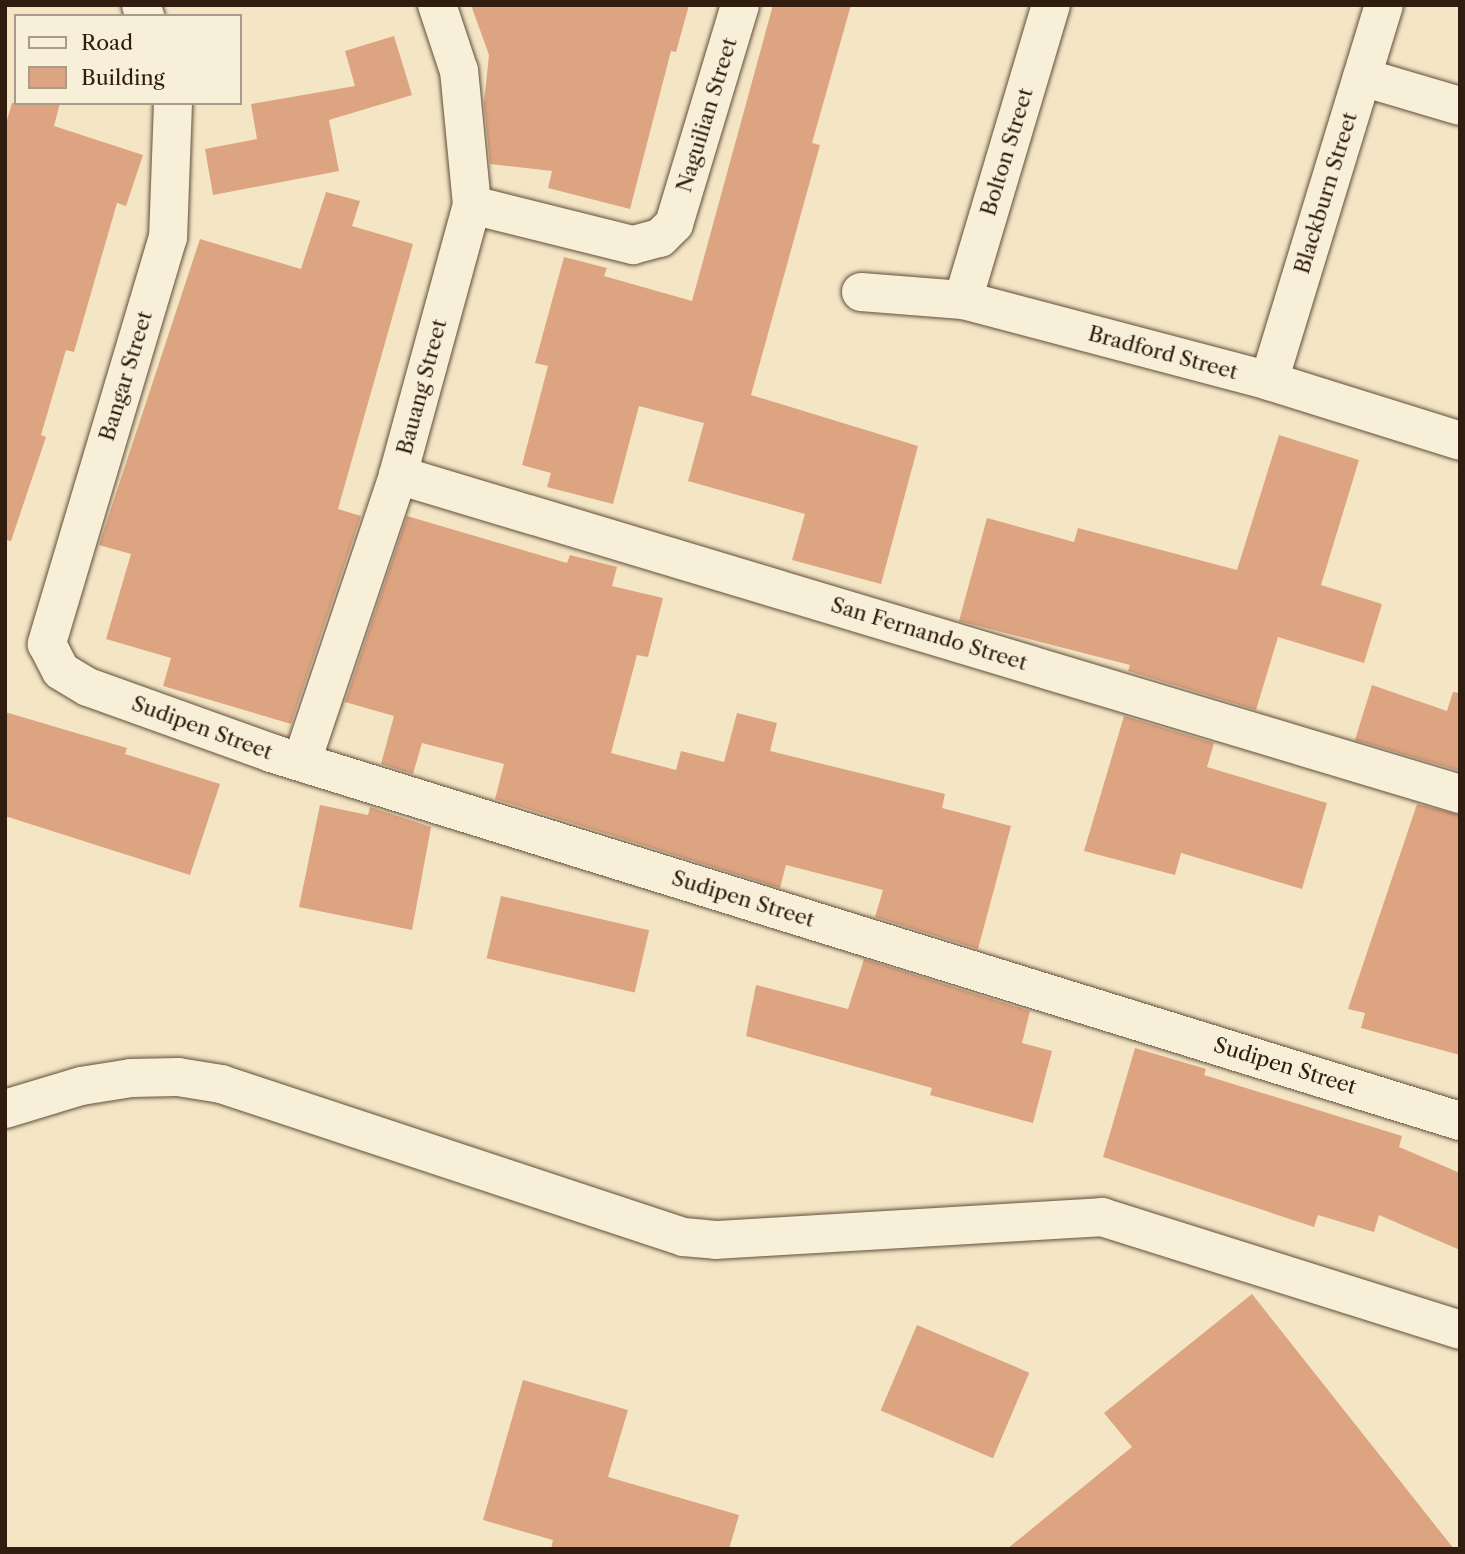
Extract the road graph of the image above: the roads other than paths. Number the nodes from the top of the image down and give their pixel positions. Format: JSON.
{"nodes":[{"id":1,"x":437,"y":5,"type":"edge"},
{"id":2,"x":740,"y":5,"type":"edge"},
{"id":3,"x":1051,"y":5,"type":"edge"},
{"id":4,"x":1384,"y":5,"type":"edge"},
{"id":5,"x":1362,"y":78,"type":"junction"},
{"id":6,"x":173,"y":105,"type":"edge"},
{"id":7,"x":1460,"y":106,"type":"edge"},
{"id":8,"x":472,"y":205,"type":"junction"},
{"id":9,"x":861,"y":292,"type":"dead end"},
{"id":10,"x":963,"y":300,"type":"junction"},
{"id":11,"x":1269,"y":381,"type":"junction"},
{"id":12,"x":1460,"y":441,"type":"edge"},
{"id":13,"x":398,"y":475,"type":"junction"},
{"id":14,"x":47,"y":644,"type":"joint"},
{"id":15,"x":302,"y":761,"type":"junction"},
{"id":16,"x":1460,"y":794,"type":"edge"},
{"id":17,"x":5,"y":1109,"type":"edge"},
{"id":18,"x":1460,"y":1121,"type":"edge"},
{"id":19,"x":1460,"y":1330,"type":"edge"}],
"edges":[{"from":1,"to":8,"type":"street","name":"Bauang Street"},
{"from":2,"to":8,"type":"street","name":"Naguilian Street"},
{"from":3,"to":10,"type":"street","name":"Bolton Street"},
{"from":4,"to":5,"type":"street","name":"Blackburn Street"},
{"from":5,"to":7,"type":"street"},
{"from":5,"to":11,"type":"street","name":"Blackburn Street"},
{"from":6,"to":14,"type":"street","name":"Bangar Street"},
{"from":8,"to":13,"type":"street","name":"Bauang Street"},
{"from":9,"to":10,"type":"street","name":"Bradford Street"},
{"from":10,"to":11,"type":"street","name":"Bradford Street"},
{"from":11,"to":12,"type":"street","name":"Bradford Street"},
{"from":13,"to":15,"type":"street","name":"Bauang Street"},
{"from":13,"to":16,"type":"street","name":"San Fernando Street"},
{"from":14,"to":15,"type":"street","name":"Sudipen Street"},
{"from":15,"to":18,"type":"street","name":"Sudipen Street"},
{"from":17,"to":19,"type":"street"}]}
